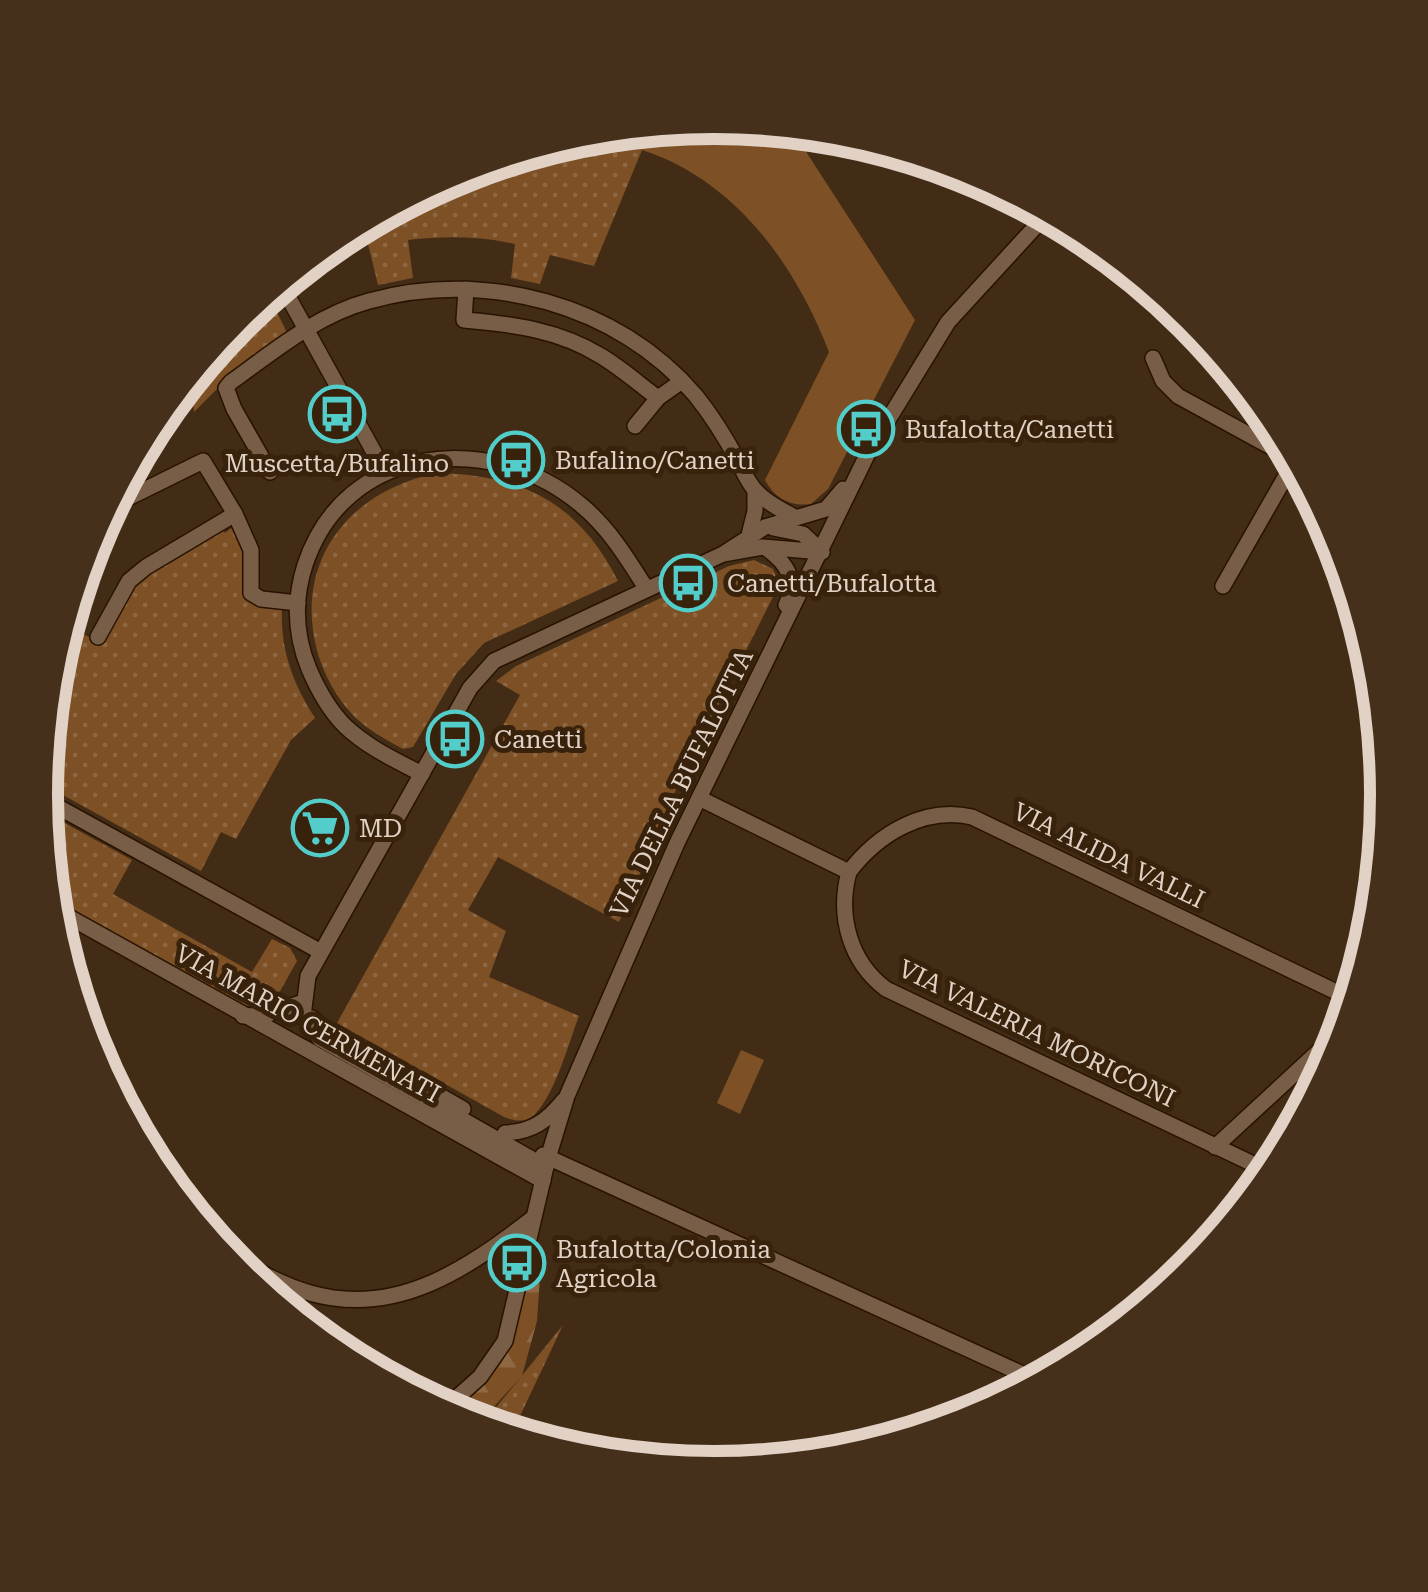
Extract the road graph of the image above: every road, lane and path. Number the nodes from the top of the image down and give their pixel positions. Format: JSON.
{"nodes":[{"id":1,"x":1038,"y":225,"type":"edge"},
{"id":2,"x":466,"y":290,"type":"junction"},
{"id":3,"x":288,"y":296,"type":"edge"},
{"id":4,"x":306,"y":329,"type":"junction"},
{"id":5,"x":1154,"y":358,"type":"dead end"},
{"id":6,"x":682,"y":381,"type":"junction"},
{"id":7,"x":658,"y":398,"type":"junction"},
{"id":8,"x":635,"y":426,"type":"dead end"},
{"id":9,"x":1270,"y":447,"type":"edge"},
{"id":10,"x":869,"y":451,"type":"junction"},
{"id":11,"x":270,"y":472,"type":"dead end"},
{"id":12,"x":385,"y":472,"type":"junction"},
{"id":13,"x":1286,"y":474,"type":"edge"},
{"id":14,"x":755,"y":490,"type":"junction"},
{"id":15,"x":130,"y":497,"type":"edge"},
{"id":16,"x":234,"y":514,"type":"junction"},
{"id":17,"x":795,"y":517,"type":"junction"},
{"id":18,"x":765,"y":528,"type":"junction"},
{"id":19,"x":749,"y":535,"type":"junction"},
{"id":20,"x":763,"y":547,"type":"junction"},
{"id":21,"x":822,"y":552,"type":"junction"},
{"id":22,"x":723,"y":554,"type":"junction"},
{"id":23,"x":1223,"y":586,"type":"dead end"},
{"id":24,"x":646,"y":588,"type":"junction"},
{"id":25,"x":298,"y":603,"type":"junction"},
{"id":26,"x":98,"y":637,"type":"dead end"},
{"id":27,"x":774,"y":650,"type":"junction"},
{"id":28,"x":422,"y":774,"type":"junction"},
{"id":29,"x":699,"y":798,"type":"junction"},
{"id":30,"x":58,"y":806,"type":"edge"},
{"id":31,"x":849,"y":872,"type":"junction"},
{"id":32,"x":69,"y":917,"type":"edge"},
{"id":33,"x":321,"y":952,"type":"junction"},
{"id":34,"x":1340,"y":994,"type":"edge"},
{"id":35,"x":302,"y":1002,"type":"junction"},
{"id":36,"x":283,"y":1010,"type":"junction"},
{"id":37,"x":243,"y":1016,"type":"junction"},
{"id":38,"x":276,"y":1035,"type":"junction"},
{"id":39,"x":320,"y":1040,"type":"junction"},
{"id":40,"x":294,"y":1045,"type":"junction"},
{"id":41,"x":1319,"y":1051,"type":"edge"},
{"id":42,"x":395,"y":1076,"type":"junction"},
{"id":43,"x":567,"y":1096,"type":"junction"},
{"id":44,"x":504,"y":1133,"type":"junction"},
{"id":45,"x":1215,"y":1147,"type":"junction"},
{"id":46,"x":1256,"y":1166,"type":"edge"},
{"id":47,"x":546,"y":1169,"type":"junction"},
{"id":48,"x":533,"y":1218,"type":"junction"},
{"id":49,"x":262,"y":1272,"type":"edge"},
{"id":50,"x":301,"y":1290,"type":"junction"},
{"id":51,"x":295,"y":1302,"type":"edge"},
{"id":52,"x":1023,"y":1375,"type":"edge"},
{"id":53,"x":455,"y":1399,"type":"edge"}],
"edges":[{"from":1,"to":10,"type":"street","name":"VIA DELLA BUFALOTTA"},
{"from":2,"to":4,"type":"street"},
{"from":2,"to":6,"type":"street"},
{"from":2,"to":7,"type":"street"},
{"from":3,"to":4,"type":"street"},
{"from":4,"to":11,"type":"street"},
{"from":4,"to":12,"type":"street"},
{"from":5,"to":9,"type":"street"},
{"from":6,"to":7,"type":"street"},
{"from":6,"to":14,"type":"street"},
{"from":7,"to":8,"type":"street"},
{"from":10,"to":17,"type":"street"},
{"from":10,"to":21,"type":"street","name":"VIA DELLA BUFALOTTA"},
{"from":12,"to":24,"type":"street"},
{"from":12,"to":25,"type":"street"},
{"from":13,"to":23,"type":"street"},
{"from":14,"to":17,"type":"street"},
{"from":14,"to":19,"type":"street"},
{"from":15,"to":16,"type":"street"},
{"from":16,"to":25,"type":"street"},
{"from":16,"to":26,"type":"street"},
{"from":17,"to":18,"type":"street"},
{"from":18,"to":19,"type":"street"},
{"from":18,"to":21,"type":"street"},
{"from":19,"to":22,"type":"street"},
{"from":20,"to":21,"type":"street"},
{"from":20,"to":22,"type":"street"},
{"from":20,"to":27,"type":"street"},
{"from":21,"to":27,"type":"street","name":"VIA DELLA BUFALOTTA"},
{"from":22,"to":24,"type":"street"},
{"from":24,"to":28,"type":"street"},
{"from":25,"to":28,"type":"street"},
{"from":27,"to":29,"type":"street","name":"VIA DELLA BUFALOTTA"},
{"from":28,"to":33,"type":"street"},
{"from":29,"to":31,"type":"street"},
{"from":29,"to":43,"type":"street","name":"VIA DELLA BUFALOTTA"},
{"from":30,"to":33,"type":"street"},
{"from":31,"to":34,"type":"street","name":"VIA ALIDA VALLI"},
{"from":31,"to":45,"type":"street","name":"VIA VALERIA MORICONI"},
{"from":32,"to":37,"type":"street","name":"VIA MARIO CERMENATI"},
{"from":33,"to":35,"type":"street"},
{"from":35,"to":36,"type":"street"},
{"from":35,"to":39,"type":"street"},
{"from":35,"to":42,"type":"street"},
{"from":36,"to":37,"type":"street"},
{"from":36,"to":38,"type":"street"},
{"from":37,"to":38,"type":"street","name":"VIA MARIO CERMENATI"},
{"from":38,"to":40,"type":"street","name":"VIA MARIO CERMENATI"},
{"from":39,"to":40,"type":"street"},
{"from":39,"to":42,"type":"street"},
{"from":40,"to":47,"type":"street","name":"VIA MARIO CERMENATI"},
{"from":41,"to":45,"type":"street"},
{"from":42,"to":44,"type":"street"},
{"from":42,"to":47,"type":"street"},
{"from":43,"to":44,"type":"street"},
{"from":43,"to":47,"type":"street","name":"VIA DELLA BUFALOTTA"},
{"from":44,"to":47,"type":"street"},
{"from":45,"to":46,"type":"street","name":"VIA VALERIA MORICONI"},
{"from":47,"to":48,"type":"street","name":"VIA DELLA BUFALOTTA"},
{"from":47,"to":52,"type":"street"},
{"from":48,"to":50,"type":"street"},
{"from":48,"to":53,"type":"street","name":"VIA DELLA BUFALOTTA"},
{"from":49,"to":50,"type":"street"},
{"from":50,"to":51,"type":"street"}]}
